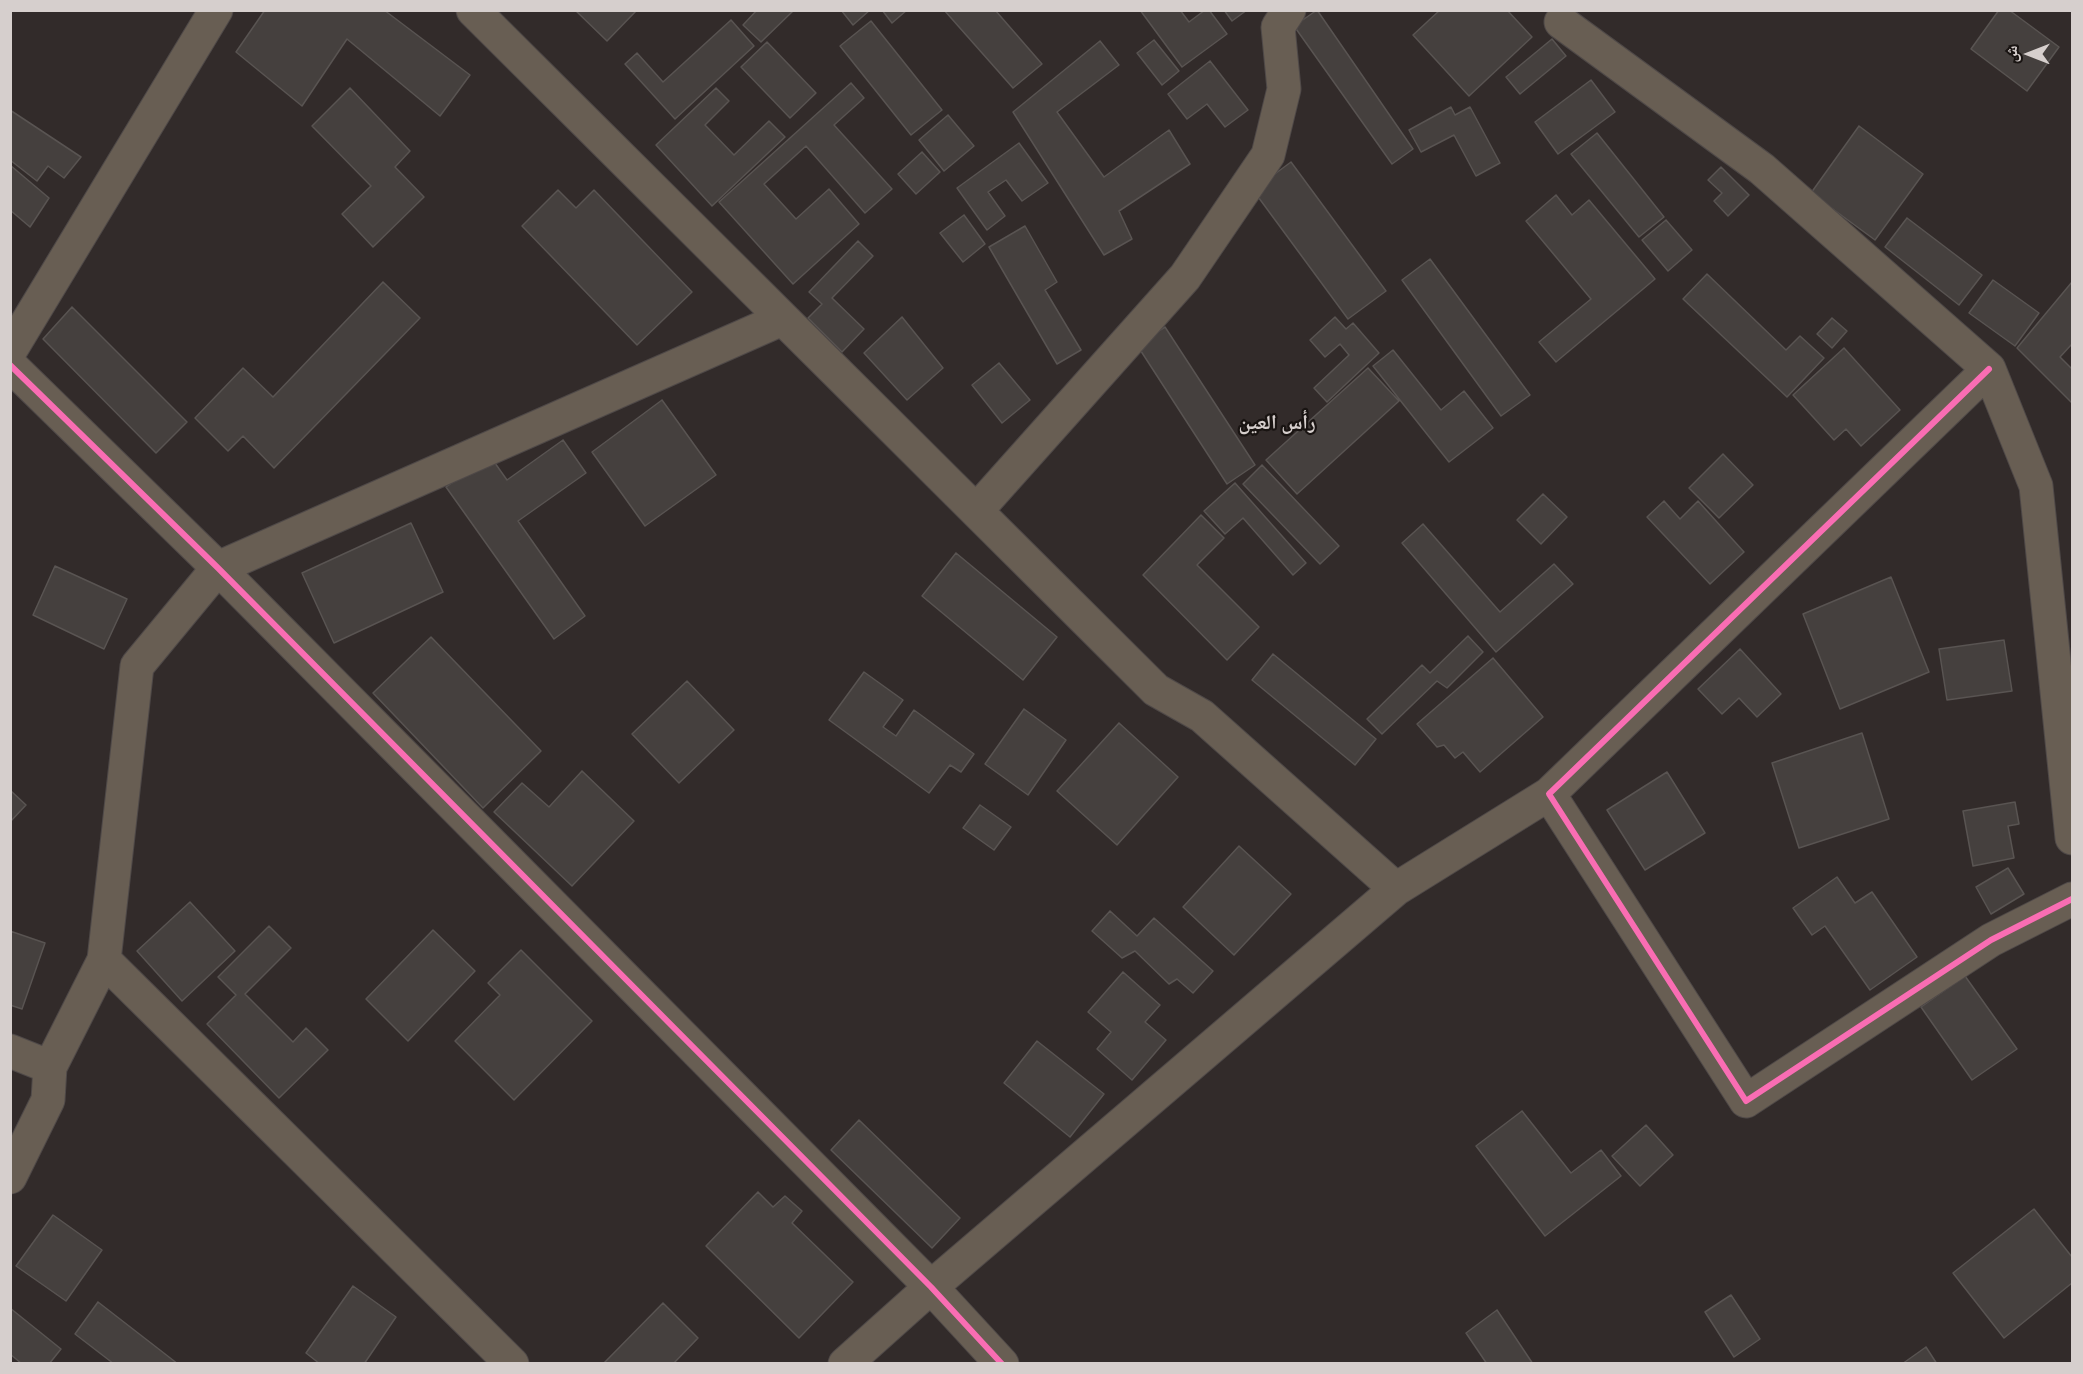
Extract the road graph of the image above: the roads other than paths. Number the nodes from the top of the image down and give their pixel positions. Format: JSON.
{"nodes":[{"id":1,"x":216,"y":10,"type":"edge"},
{"id":2,"x":473,"y":10,"type":"edge"},
{"id":3,"x":1289,"y":10,"type":"edge"},
{"id":4,"x":1561,"y":14,"type":"edge"},
{"id":5,"x":782,"y":319,"type":"junction"},
{"id":6,"x":10,"y":351,"type":"edge"},
{"id":7,"x":10,"y":365,"type":"edge"},
{"id":8,"x":1989,"y":369,"type":"junction"},
{"id":9,"x":977,"y":510,"type":"junction"},
{"id":10,"x":218,"y":568,"type":"junction"},
{"id":11,"x":1549,"y":794,"type":"junction"},
{"id":12,"x":2073,"y":838,"type":"edge"},
{"id":13,"x":1396,"y":889,"type":"junction"},
{"id":14,"x":2073,"y":899,"type":"edge"},
{"id":15,"x":104,"y":960,"type":"junction"},
{"id":16,"x":10,"y":1051,"type":"edge"},
{"id":17,"x":50,"y":1067,"type":"junction"},
{"id":18,"x":10,"y":1177,"type":"edge"},
{"id":19,"x":931,"y":1287,"type":"junction"},
{"id":20,"x":512,"y":1364,"type":"edge"},
{"id":21,"x":845,"y":1364,"type":"edge"},
{"id":22,"x":1002,"y":1364,"type":"edge"}],
"edges":[{"from":1,"to":6,"type":"street"},
{"from":2,"to":5,"type":"street"},
{"from":3,"to":9,"type":"street"},
{"from":4,"to":8,"type":"street"},
{"from":5,"to":9,"type":"street"},
{"from":5,"to":10,"type":"street"},
{"from":7,"to":10,"type":"street"},
{"from":8,"to":11,"type":"street"},
{"from":8,"to":12,"type":"street"},
{"from":9,"to":13,"type":"street"},
{"from":10,"to":15,"type":"street"},
{"from":10,"to":19,"type":"street"},
{"from":11,"to":13,"type":"street"},
{"from":11,"to":14,"type":"street"},
{"from":13,"to":19,"type":"street"},
{"from":15,"to":17,"type":"street"},
{"from":15,"to":20,"type":"street"},
{"from":16,"to":17,"type":"street"},
{"from":17,"to":18,"type":"street"},
{"from":19,"to":21,"type":"street"},
{"from":19,"to":22,"type":"street"}]}
